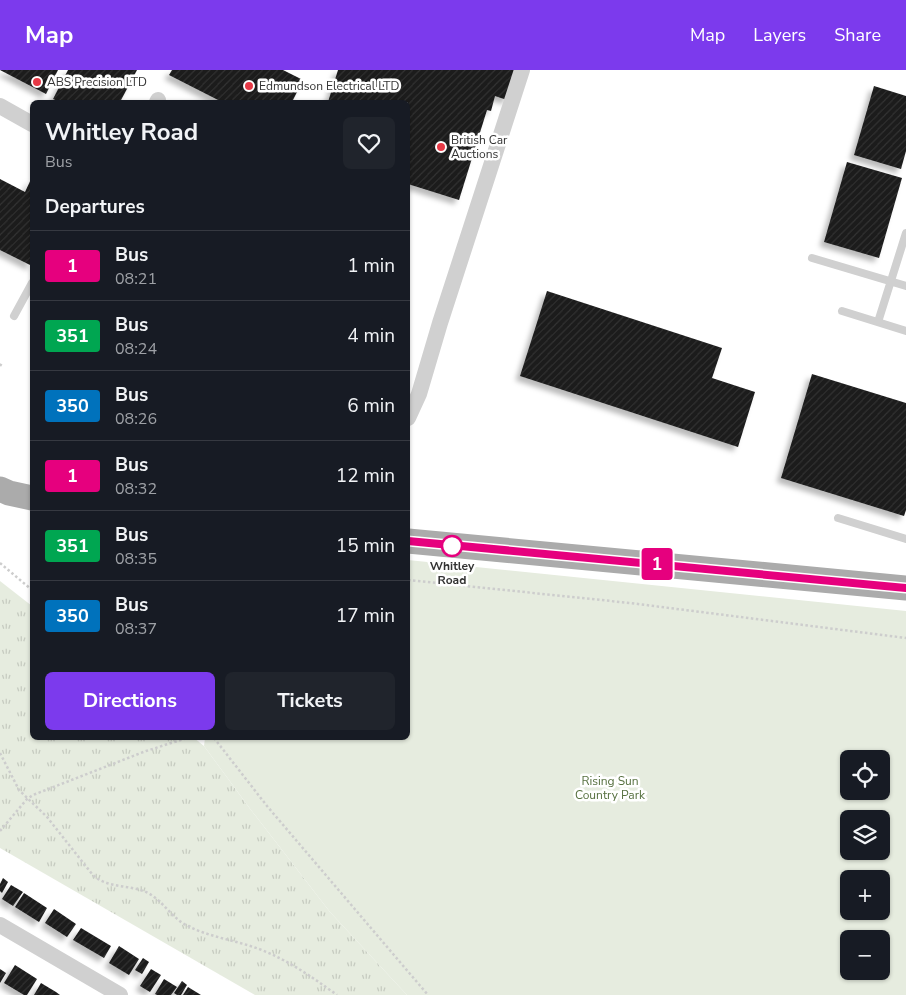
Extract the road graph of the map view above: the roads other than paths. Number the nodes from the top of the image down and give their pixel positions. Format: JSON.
{"nodes":[{"id":1,"x":522,"y":70,"type":"edge"},
{"id":2,"x":0,"y":106,"type":"edge"},
{"id":3,"x":30,"y":123,"type":"edge"},
{"id":4,"x":906,"y":233,"type":"edge"},
{"id":5,"x":812,"y":258,"type":"dead end"},
{"id":6,"x":891,"y":282,"type":"junction"},
{"id":7,"x":906,"y":286,"type":"edge"},
{"id":8,"x":30,"y":287,"type":"edge"},
{"id":9,"x":842,"y":311,"type":"dead end"},
{"id":10,"x":14,"y":316,"type":"dead end"},
{"id":11,"x":878,"y":322,"type":"junction"},
{"id":12,"x":906,"y":331,"type":"edge"},
{"id":13,"x":410,"y":414,"type":"edge"},
{"id":14,"x":838,"y":518,"type":"dead end"},
{"id":15,"x":906,"y":540,"type":"edge"},
{"id":16,"x":410,"y":541,"type":"edge"},
{"id":17,"x":906,"y":588,"type":"edge"},
{"id":18,"x":0,"y":925,"type":"edge"},
{"id":19,"x":120,"y":995,"type":"edge"}],
"edges":[{"from":1,"to":13,"type":"street"},
{"from":2,"to":3,"type":"street"},
{"from":4,"to":6,"type":"lane"},
{"from":5,"to":6,"type":"lane"},
{"from":6,"to":7,"type":"lane"},
{"from":6,"to":11,"type":"lane"},
{"from":8,"to":10,"type":"lane"},
{"from":9,"to":11,"type":"lane"},
{"from":11,"to":12,"type":"lane"},
{"from":14,"to":15,"type":"lane"},
{"from":16,"to":17,"type":"main road"},
{"from":18,"to":19,"type":"street"}]}
